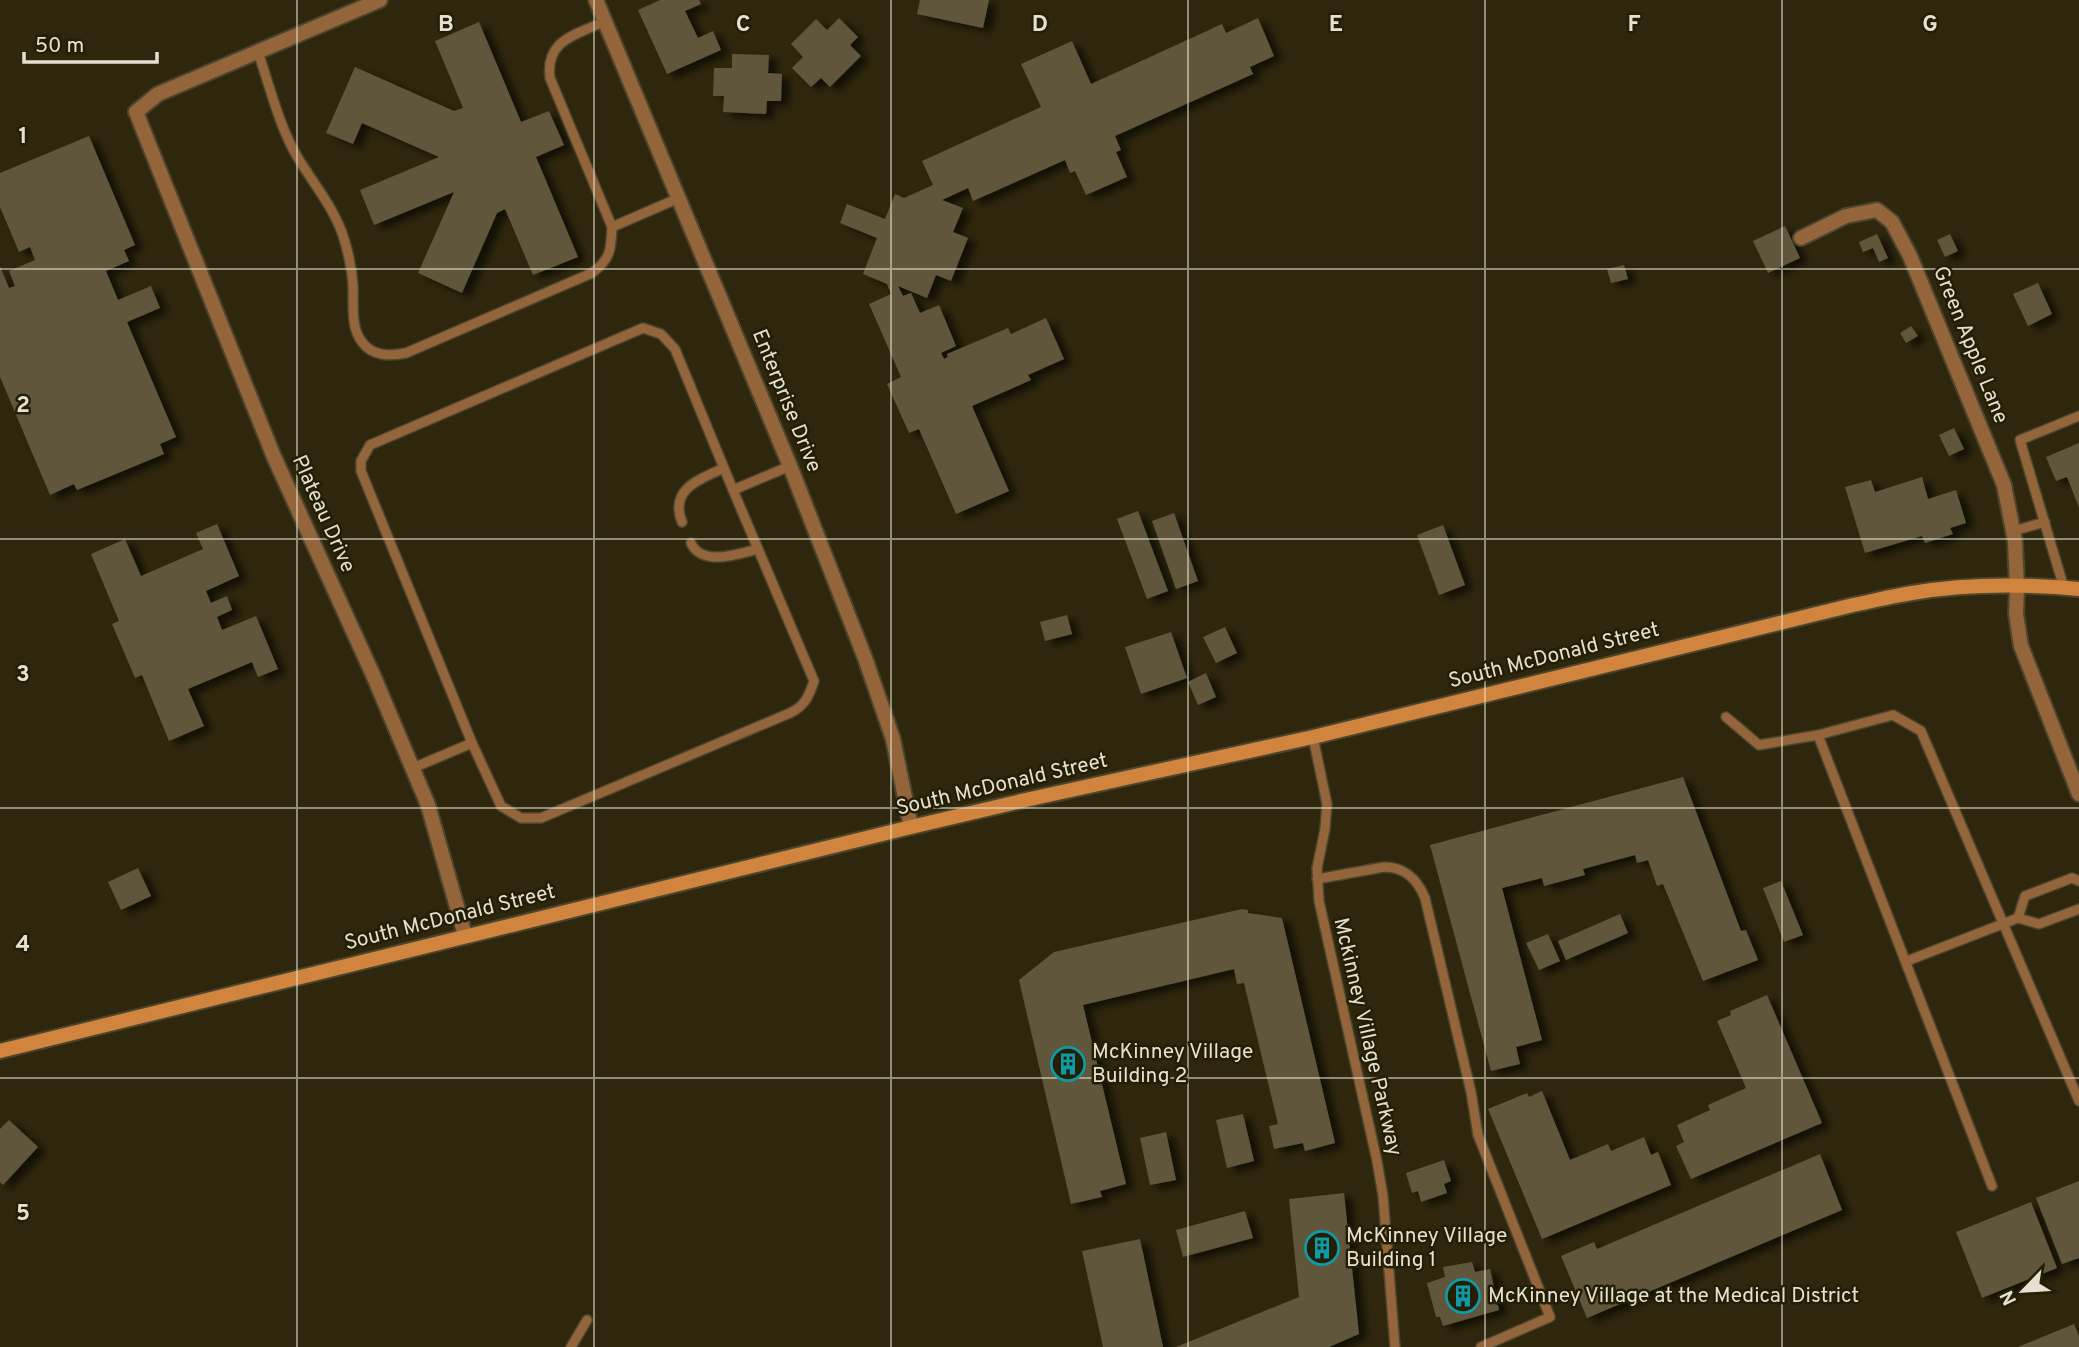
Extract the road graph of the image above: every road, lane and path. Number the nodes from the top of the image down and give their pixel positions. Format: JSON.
{"nodes":[{"id":1,"x":380,"y":0,"type":"edge"},
{"id":2,"x":596,"y":0,"type":"edge"},
{"id":3,"x":605,"y":21,"type":"junction"},
{"id":4,"x":258,"y":52,"type":"junction"},
{"id":5,"x":679,"y":198,"type":"junction"},
{"id":6,"x":612,"y":226,"type":"junction"},
{"id":7,"x":1801,"y":238,"type":"dead end"},
{"id":8,"x":2079,"y":416,"type":"edge"},
{"id":9,"x":790,"y":466,"type":"junction"},
{"id":10,"x":724,"y":468,"type":"junction"},
{"id":11,"x":733,"y":490,"type":"junction"},
{"id":12,"x":682,"y":522,"type":"dead end"},
{"id":13,"x":2045,"y":522,"type":"junction"},
{"id":14,"x":2013,"y":531,"type":"junction"},
{"id":15,"x":691,"y":542,"type":"dead end"},
{"id":16,"x":758,"y":549,"type":"junction"},
{"id":17,"x":2017,"y":587,"type":"junction"},
{"id":18,"x":2064,"y":588,"type":"junction"},
{"id":19,"x":2079,"y":589,"type":"edge"},
{"id":20,"x":1726,"y":717,"type":"dead end"},
{"id":21,"x":1818,"y":735,"type":"junction"},
{"id":22,"x":1313,"y":737,"type":"junction"},
{"id":23,"x":472,"y":743,"type":"junction"},
{"id":24,"x":413,"y":768,"type":"junction"},
{"id":25,"x":2079,"y":794,"type":"edge"},
{"id":26,"x":911,"y":827,"type":"junction"},
{"id":27,"x":1317,"y":879,"type":"junction"},
{"id":28,"x":2079,"y":881,"type":"edge"},
{"id":29,"x":2079,"y":909,"type":"edge"},
{"id":30,"x":2018,"y":918,"type":"junction"},
{"id":31,"x":2003,"y":924,"type":"junction"},
{"id":32,"x":465,"y":935,"type":"junction"},
{"id":33,"x":1907,"y":961,"type":"junction"},
{"id":34,"x":0,"y":1051,"type":"edge"},
{"id":35,"x":2079,"y":1101,"type":"edge"},
{"id":36,"x":1992,"y":1186,"type":"dead end"},
{"id":37,"x":587,"y":1320,"type":"dead end"},
{"id":38,"x":571,"y":1347,"type":"edge"},
{"id":39,"x":1395,"y":1347,"type":"edge"},
{"id":40,"x":1481,"y":1347,"type":"edge"}],
"edges":[{"from":1,"to":4,"type":"street"},
{"from":2,"to":3,"type":"street","name":"Enterprise Drive"},
{"from":3,"to":5,"type":"street","name":"Enterprise Drive"},
{"from":3,"to":6,"type":"lane"},
{"from":4,"to":6,"type":"lane"},
{"from":4,"to":24,"type":"street","name":"Plateau Drive"},
{"from":5,"to":6,"type":"lane"},
{"from":5,"to":9,"type":"street","name":"Enterprise Drive"},
{"from":7,"to":14,"type":"street","name":"Green Apple Lane"},
{"from":8,"to":13,"type":"lane"},
{"from":9,"to":11,"type":"lane"},
{"from":9,"to":26,"type":"street","name":"Enterprise Drive"},
{"from":10,"to":11,"type":"lane"},
{"from":10,"to":12,"type":"lane"},
{"from":10,"to":23,"type":"lane"},
{"from":11,"to":16,"type":"lane"},
{"from":13,"to":14,"type":"lane"},
{"from":13,"to":18,"type":"lane"},
{"from":14,"to":17,"type":"street","name":"Green Apple Lane"},
{"from":15,"to":16,"type":"lane"},
{"from":16,"to":23,"type":"lane"},
{"from":17,"to":18,"type":"main road","name":"South McDonald Street"},
{"from":17,"to":22,"type":"main road","name":"South McDonald Street"},
{"from":17,"to":25,"type":"street","name":"Green Apple Lane"},
{"from":18,"to":19,"type":"main road","name":"South McDonald Street"},
{"from":20,"to":21,"type":"lane"},
{"from":21,"to":31,"type":"lane"},
{"from":21,"to":33,"type":"lane"},
{"from":22,"to":26,"type":"main road","name":"South McDonald Street"},
{"from":22,"to":27,"type":"lane","name":"Mckinney Village Parkway"},
{"from":23,"to":24,"type":"lane"},
{"from":24,"to":32,"type":"street","name":"Plateau Drive"},
{"from":26,"to":32,"type":"main road","name":"South McDonald Street"},
{"from":27,"to":39,"type":"lane","name":"Mckinney Village Parkway"},
{"from":27,"to":40,"type":"lane"},
{"from":28,"to":30,"type":"lane"},
{"from":29,"to":30,"type":"lane"},
{"from":30,"to":31,"type":"lane"},
{"from":31,"to":33,"type":"lane"},
{"from":31,"to":35,"type":"lane"},
{"from":32,"to":34,"type":"main road","name":"South McDonald Street"},
{"from":33,"to":36,"type":"lane"},
{"from":37,"to":38,"type":"lane"}]}
